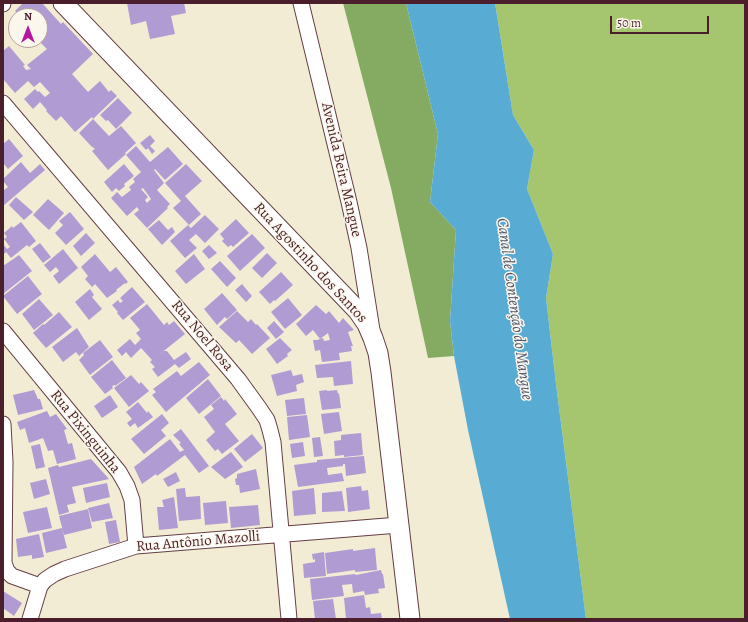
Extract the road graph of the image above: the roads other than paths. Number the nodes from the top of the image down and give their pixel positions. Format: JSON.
{"nodes":[{"id":1,"x":63,"y":3,"type":"edge"},
{"id":2,"x":301,"y":3,"type":"edge"},
{"id":3,"x":3,"y":103,"type":"edge"},
{"id":4,"x":3,"y":331,"type":"edge"},
{"id":5,"x":373,"y":338,"type":"junction"},
{"id":6,"x":3,"y":424,"type":"edge"},
{"id":7,"x":399,"y":525,"type":"junction"},
{"id":8,"x":281,"y":535,"type":"junction"},
{"id":9,"x":136,"y":546,"type":"junction"},
{"id":10,"x":40,"y":586,"type":"junction"},
{"id":11,"x":30,"y":619,"type":"edge"},
{"id":12,"x":289,"y":619,"type":"edge"},
{"id":13,"x":410,"y":619,"type":"edge"}],
"edges":[{"from":1,"to":5,"type":"street","name":"Rua Agostinho dos Santos"},
{"from":2,"to":5,"type":"street","name":"Avenida Beira Mangue"},
{"from":3,"to":8,"type":"street","name":"Rua Noel Rosa"},
{"from":4,"to":9,"type":"street","name":"Rua Pixinguinha"},
{"from":5,"to":7,"type":"street","name":"Rua Agostinho dos Santos"},
{"from":6,"to":10,"type":"street"},
{"from":7,"to":8,"type":"street","name":"Rua Antônio Mazolli"},
{"from":7,"to":13,"type":"street","name":"Rua Agostinho dos Santos"},
{"from":8,"to":9,"type":"street","name":"Rua Antônio Mazolli"},
{"from":8,"to":12,"type":"street","name":"Rua Noel Rosa"},
{"from":9,"to":10,"type":"street","name":"Rua Antônio Mazolli"},
{"from":10,"to":11,"type":"street"}]}
